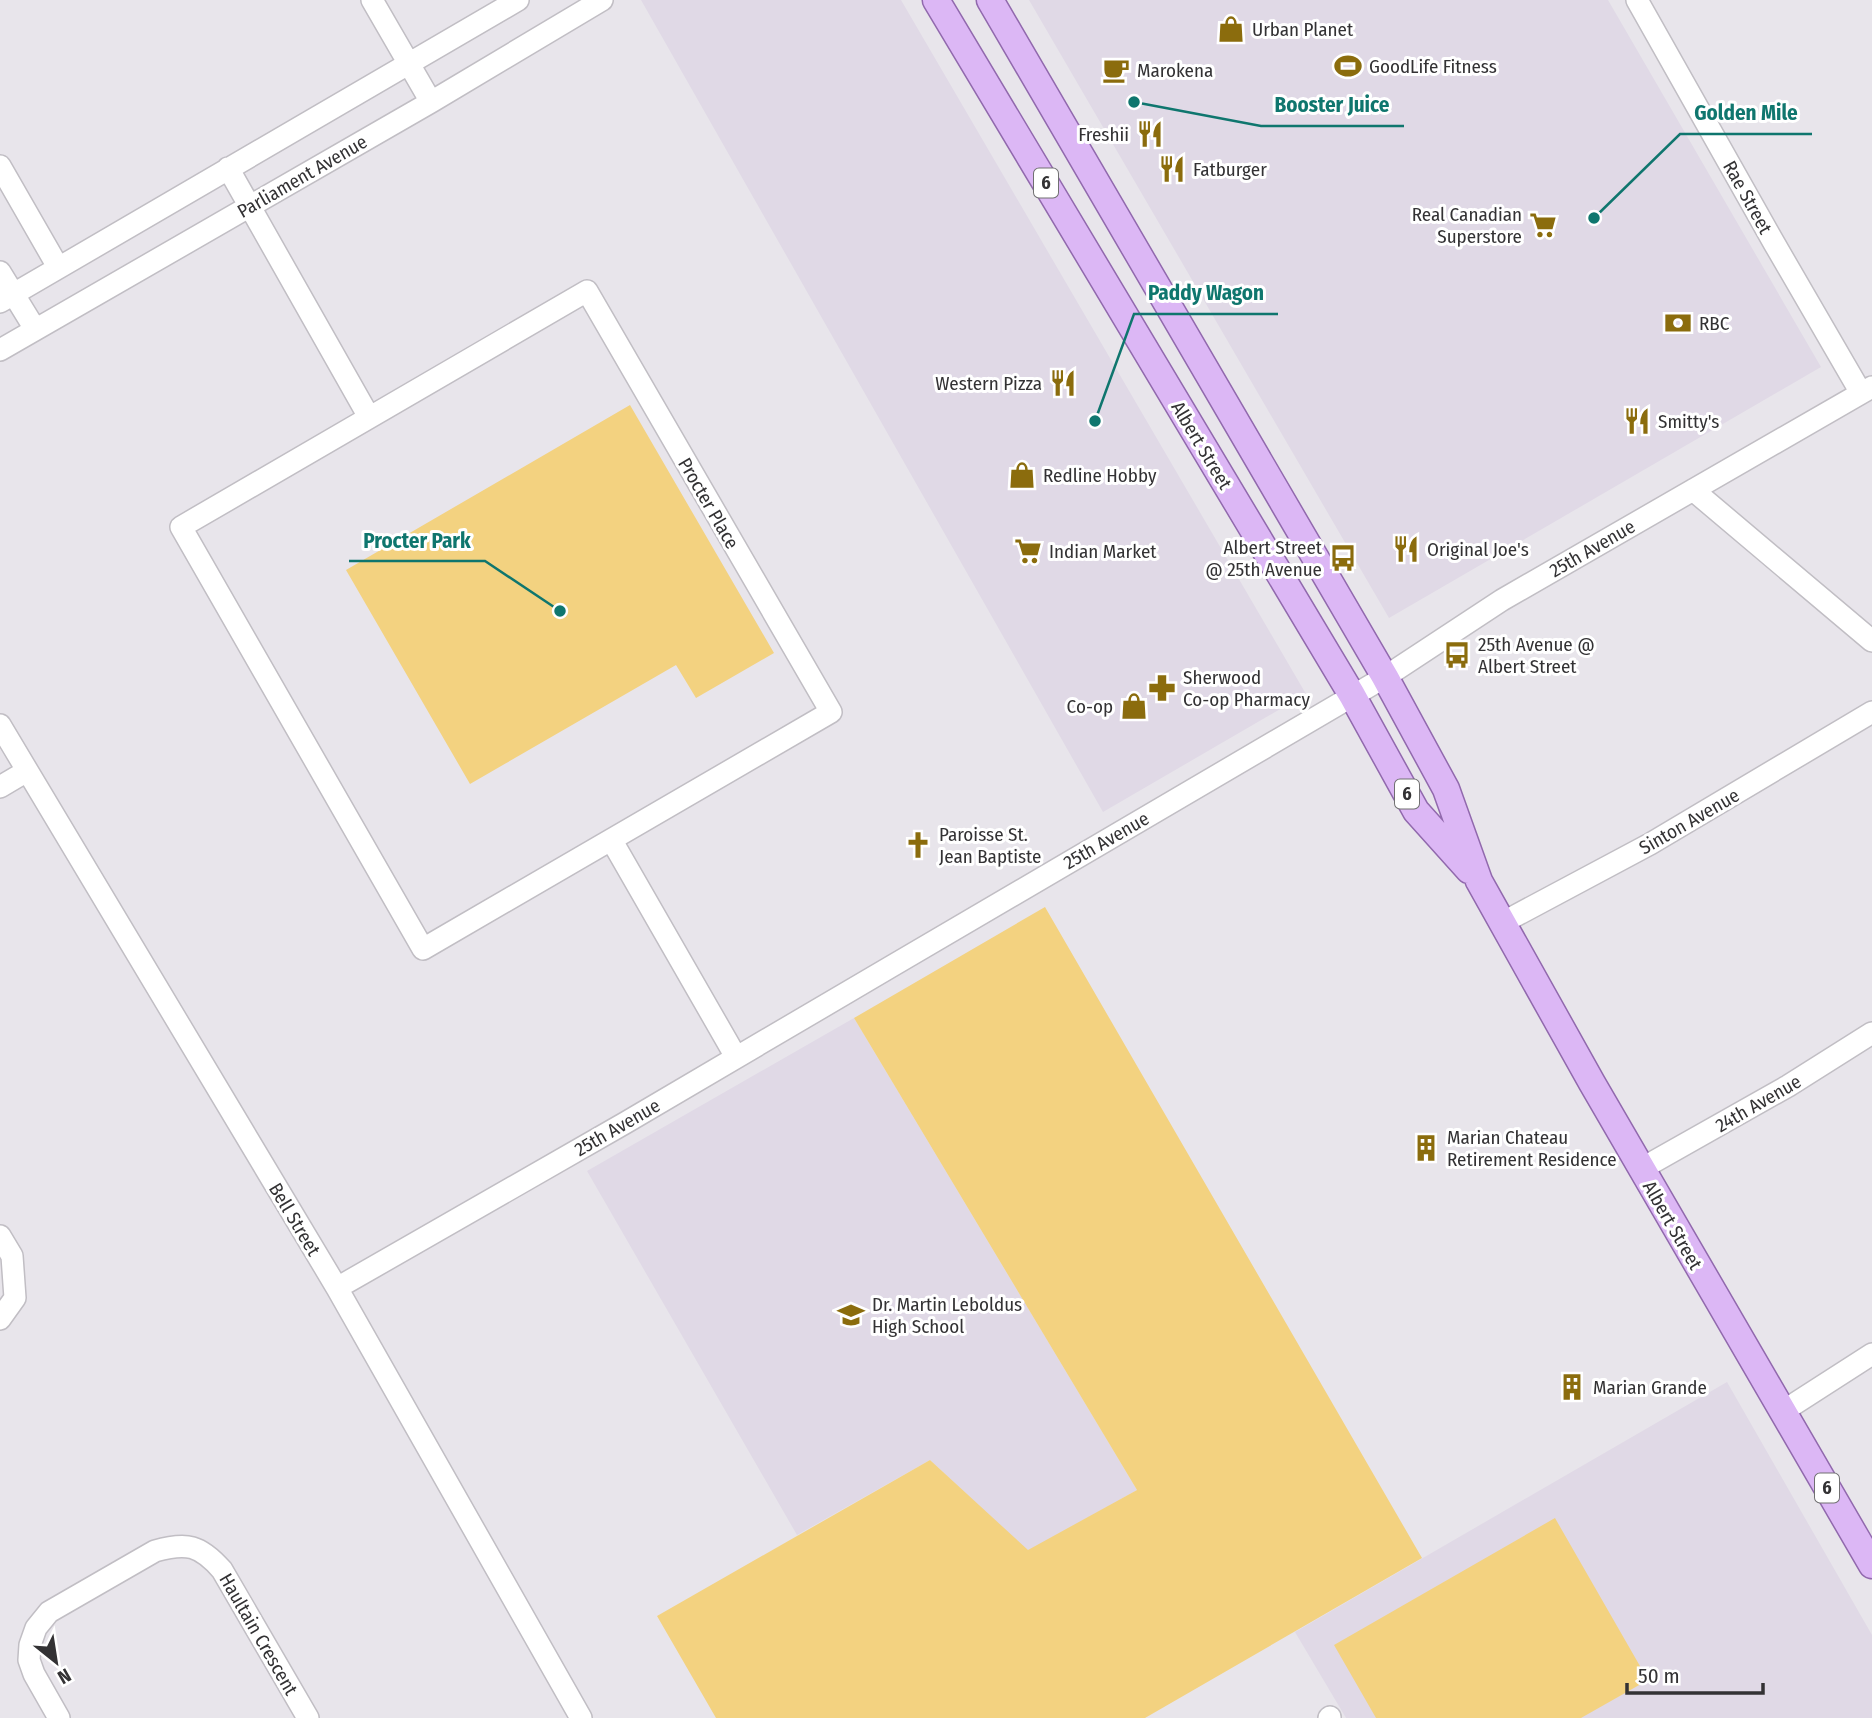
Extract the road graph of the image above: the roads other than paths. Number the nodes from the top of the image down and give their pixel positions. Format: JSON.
{"nodes":[{"id":1,"x":372,"y":0,"type":"edge"},
{"id":2,"x":518,"y":0,"type":"edge"},
{"id":3,"x":602,"y":0,"type":"edge"},
{"id":4,"x":936,"y":0,"type":"edge"},
{"id":5,"x":990,"y":0,"type":"edge"},
{"id":6,"x":1637,"y":0,"type":"edge"},
{"id":7,"x":409,"y":63,"type":"junction"},
{"id":8,"x":431,"y":102,"type":"junction"},
{"id":9,"x":0,"y":166,"type":"edge"},
{"id":10,"x":228,"y":169,"type":"junction"},
{"id":11,"x":250,"y":206,"type":"junction"},
{"id":12,"x":58,"y":267,"type":"junction"},
{"id":13,"x":0,"y":272,"type":"edge"},
{"id":14,"x":6,"y":298,"type":"edge"},
{"id":15,"x":35,"y":329,"type":"junction"},
{"id":16,"x":0,"y":349,"type":"edge"},
{"id":17,"x":1867,"y":390,"type":"edge"},
{"id":18,"x":369,"y":417,"type":"junction"},
{"id":19,"x":1693,"y":490,"type":"junction"},
{"id":20,"x":1872,"y":641,"type":"edge"},
{"id":21,"x":1385,"y":677,"type":"junction"},
{"id":22,"x":1352,"y":695,"type":"junction"},
{"id":23,"x":1872,"y":712,"type":"edge"},
{"id":24,"x":0,"y":724,"type":"edge"},
{"id":25,"x":27,"y":771,"type":"junction"},
{"id":26,"x":0,"y":787,"type":"edge"},
{"id":27,"x":612,"y":841,"type":"junction"},
{"id":28,"x":1479,"y":881,"type":"junction"},
{"id":29,"x":1502,"y":923,"type":"junction"},
{"id":30,"x":1872,"y":1033,"type":"edge"},
{"id":31,"x":736,"y":1058,"type":"junction"},
{"id":32,"x":1641,"y":1169,"type":"junction"},
{"id":33,"x":0,"y":1236,"type":"edge"},
{"id":34,"x":337,"y":1288,"type":"junction"},
{"id":35,"x":0,"y":1319,"type":"edge"},
{"id":36,"x":1872,"y":1354,"type":"edge"},
{"id":37,"x":1782,"y":1412,"type":"junction"},
{"id":38,"x":1872,"y":1565,"type":"edge"},
{"id":39,"x":59,"y":1718,"type":"edge"},
{"id":40,"x":308,"y":1718,"type":"edge"},
{"id":41,"x":581,"y":1718,"type":"edge"}],
"edges":[{"from":1,"to":7,"type":"street"},
{"from":2,"to":7,"type":"street"},
{"from":3,"to":8,"type":"street","name":"Parliament Avenue"},
{"from":4,"to":22,"type":"main road","name":"Albert Street","number":"6"},
{"from":5,"to":21,"type":"main road","name":"Albert Street","number":"6"},
{"from":6,"to":17,"type":"street","name":"Rae Street"},
{"from":7,"to":8,"type":"street"},
{"from":7,"to":10,"type":"street"},
{"from":8,"to":11,"type":"street","name":"Parliament Avenue"},
{"from":9,"to":12,"type":"street"},
{"from":10,"to":11,"type":"street"},
{"from":10,"to":12,"type":"street"},
{"from":11,"to":15,"type":"street","name":"Parliament Avenue"},
{"from":11,"to":18,"type":"street"},
{"from":12,"to":14,"type":"street"},
{"from":13,"to":14,"type":"street"},
{"from":14,"to":15,"type":"street"},
{"from":15,"to":16,"type":"street","name":"Parliament Avenue"},
{"from":17,"to":19,"type":"street","name":"25th Avenue"},
{"from":18,"to":27,"type":"street","name":"Procter Place"},
{"from":18,"to":27,"type":"street","name":"Procter Place"},
{"from":19,"to":20,"type":"street"},
{"from":19,"to":21,"type":"street","name":"25th Avenue"},
{"from":21,"to":22,"type":"street","name":"25th Avenue"},
{"from":21,"to":28,"type":"main road","name":"Albert Street","number":"6"},
{"from":22,"to":28,"type":"main road","name":"Albert Street","number":"6"},
{"from":22,"to":31,"type":"street","name":"25th Avenue"},
{"from":23,"to":29,"type":"street","name":"Sinton Avenue"},
{"from":24,"to":25,"type":"street","name":"Bell Street"},
{"from":25,"to":26,"type":"street"},
{"from":25,"to":34,"type":"street","name":"Bell Street"},
{"from":27,"to":31,"type":"street"},
{"from":28,"to":29,"type":"main road","name":"Albert Street","number":"6"},
{"from":29,"to":32,"type":"main road","name":"Albert Street","number":"6"},
{"from":30,"to":32,"type":"street","name":"24th Avenue"},
{"from":31,"to":34,"type":"street","name":"25th Avenue"},
{"from":32,"to":37,"type":"main road","name":"Albert Street","number":"6"},
{"from":33,"to":35,"type":"street"},
{"from":34,"to":41,"type":"street","name":"Bell Street"},
{"from":36,"to":37,"type":"street"},
{"from":37,"to":38,"type":"main road","name":"Albert Street","number":"6"},
{"from":39,"to":40,"type":"street","name":"Haultain Crescent"}]}
